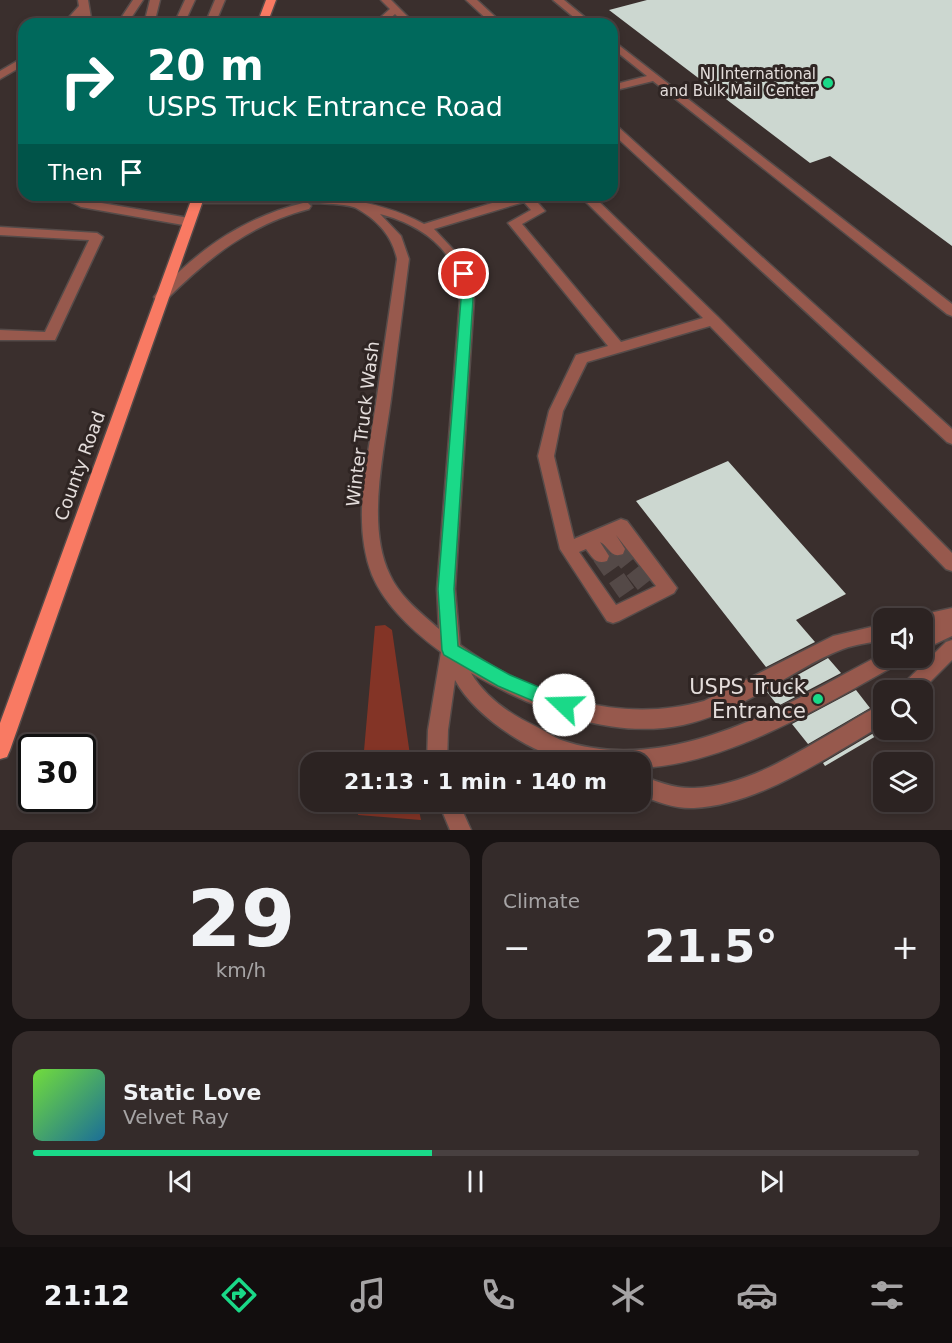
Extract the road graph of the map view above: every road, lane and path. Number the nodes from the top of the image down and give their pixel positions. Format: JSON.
{"nodes":[{"id":1,"x":138,"y":0,"type":"edge"},
{"id":2,"x":155,"y":0,"type":"edge"},
{"id":3,"x":190,"y":0,"type":"edge"},
{"id":4,"x":220,"y":0,"type":"edge"},
{"id":5,"x":271,"y":0,"type":"edge"},
{"id":6,"x":386,"y":0,"type":"edge"},
{"id":7,"x":471,"y":0,"type":"edge"},
{"id":8,"x":558,"y":0,"type":"edge"},
{"id":9,"x":84,"y":4,"type":"edge"},
{"id":10,"x":395,"y":9,"type":"junction"},
{"id":11,"x":73,"y":18,"type":"edge"},
{"id":12,"x":126,"y":18,"type":"edge"},
{"id":13,"x":150,"y":18,"type":"edge"},
{"id":14,"x":182,"y":18,"type":"edge"},
{"id":15,"x":212,"y":18,"type":"edge"},
{"id":16,"x":264,"y":18,"type":"edge"},
{"id":17,"x":385,"y":18,"type":"edge"},
{"id":18,"x":404,"y":18,"type":"edge"},
{"id":19,"x":491,"y":18,"type":"edge"},
{"id":20,"x":580,"y":18,"type":"edge"},
{"id":21,"x":618,"y":48,"type":"edge"},
{"id":22,"x":18,"y":64,"type":"edge"},
{"id":23,"x":0,"y":76,"type":"edge"},
{"id":24,"x":655,"y":77,"type":"junction"},
{"id":25,"x":618,"y":86,"type":"edge"},
{"id":26,"x":618,"y":132,"type":"edge"},
{"id":27,"x":77,"y":201,"type":"edge"},
{"id":28,"x":197,"y":201,"type":"edge"},
{"id":29,"x":313,"y":201,"type":"edge"},
{"id":30,"x":336,"y":201,"type":"edge"},
{"id":31,"x":509,"y":201,"type":"edge"},
{"id":32,"x":530,"y":201,"type":"edge"},
{"id":33,"x":591,"y":201,"type":"edge"},
{"id":34,"x":346,"y":203,"type":"junction"},
{"id":35,"x":189,"y":222,"type":"junction"},
{"id":36,"x":423,"y":228,"type":"junction"},
{"id":37,"x":0,"y":231,"type":"edge"},
{"id":38,"x":161,"y":297,"type":"junction"},
{"id":39,"x":952,"y":311,"type":"edge"},
{"id":40,"x":713,"y":320,"type":"junction"},
{"id":41,"x":0,"y":335,"type":"edge"},
{"id":42,"x":618,"y":348,"type":"junction"},
{"id":43,"x":952,"y":438,"type":"edge"},
{"id":44,"x":605,"y":533,"type":"junction"},
{"id":45,"x":589,"y":540,"type":"junction"},
{"id":46,"x":568,"y":549,"type":"junction"},
{"id":47,"x":617,"y":549,"type":"tunnel mouth"},
{"id":48,"x":601,"y":556,"type":"tunnel mouth"},
{"id":49,"x":952,"y":564,"type":"edge"},
{"id":50,"x":952,"y":615,"type":"edge"},
{"id":51,"x":933,"y":619,"type":"edge"},
{"id":52,"x":952,"y":627,"type":"edge"},
{"id":53,"x":873,"y":634,"type":"edge"},
{"id":54,"x":933,"y":636,"type":"edge"},
{"id":55,"x":952,"y":648,"type":"edge"},
{"id":56,"x":450,"y":650,"type":"junction"},
{"id":57,"x":873,"y":668,"type":"edge"},
{"id":58,"x":920,"y":680,"type":"edge"},
{"id":59,"x":873,"y":719,"type":"edge"},
{"id":60,"x":0,"y":750,"type":"edge"},
{"id":61,"x":437,"y":752,"type":"edge"},
{"id":62,"x":571,"y":752,"type":"edge"},
{"id":63,"x":651,"y":757,"type":"edge"},
{"id":64,"x":651,"y":788,"type":"edge"},
{"id":65,"x":453,"y":812,"type":"edge"},
{"id":66,"x":461,"y":830,"type":"edge"}],
"edges":[{"from":1,"to":12,"type":"street"},
{"from":2,"to":13,"type":"street"},
{"from":3,"to":14,"type":"street"},
{"from":4,"to":15,"type":"street"},
{"from":5,"to":16,"type":"main road"},
{"from":6,"to":10,"type":"street"},
{"from":7,"to":19,"type":"street"},
{"from":8,"to":20,"type":"street"},
{"from":9,"to":11,"type":"street"},
{"from":10,"to":17,"type":"street"},
{"from":10,"to":18,"type":"street"},
{"from":21,"to":24,"type":"street"},
{"from":22,"to":23,"type":"street"},
{"from":24,"to":25,"type":"street"},
{"from":24,"to":39,"type":"street"},
{"from":26,"to":43,"type":"street"},
{"from":27,"to":35,"type":"street"},
{"from":28,"to":35,"type":"main road","name":"County Road"},
{"from":29,"to":38,"type":"street"},
{"from":30,"to":34,"type":"street"},
{"from":31,"to":36,"type":"street"},
{"from":32,"to":42,"type":"street"},
{"from":33,"to":40,"type":"street"},
{"from":34,"to":36,"type":"street"},
{"from":34,"to":56,"type":"street","name":"Winter Truck Wash"},
{"from":35,"to":38,"type":"main road","name":"County Road"},
{"from":36,"to":56,"type":"street"},
{"from":37,"to":41,"type":"street"},
{"from":38,"to":60,"type":"main road","name":"County Road"},
{"from":40,"to":42,"type":"street"},
{"from":40,"to":49,"type":"street"},
{"from":42,"to":46,"type":"street"},
{"from":44,"to":45,"type":"street"},
{"from":44,"to":46,"type":"street"},
{"from":44,"to":47,"type":"street"},
{"from":45,"to":46,"type":"street"},
{"from":45,"to":48,"type":"street"},
{"from":50,"to":51,"type":"street"},
{"from":52,"to":54,"type":"street"},
{"from":53,"to":56,"type":"street"},
{"from":55,"to":58,"type":"street"},
{"from":56,"to":61,"type":"street"},
{"from":56,"to":62,"type":"street"},
{"from":57,"to":63,"type":"street"},
{"from":59,"to":64,"type":"street"},
{"from":65,"to":66,"type":"street"}]}
